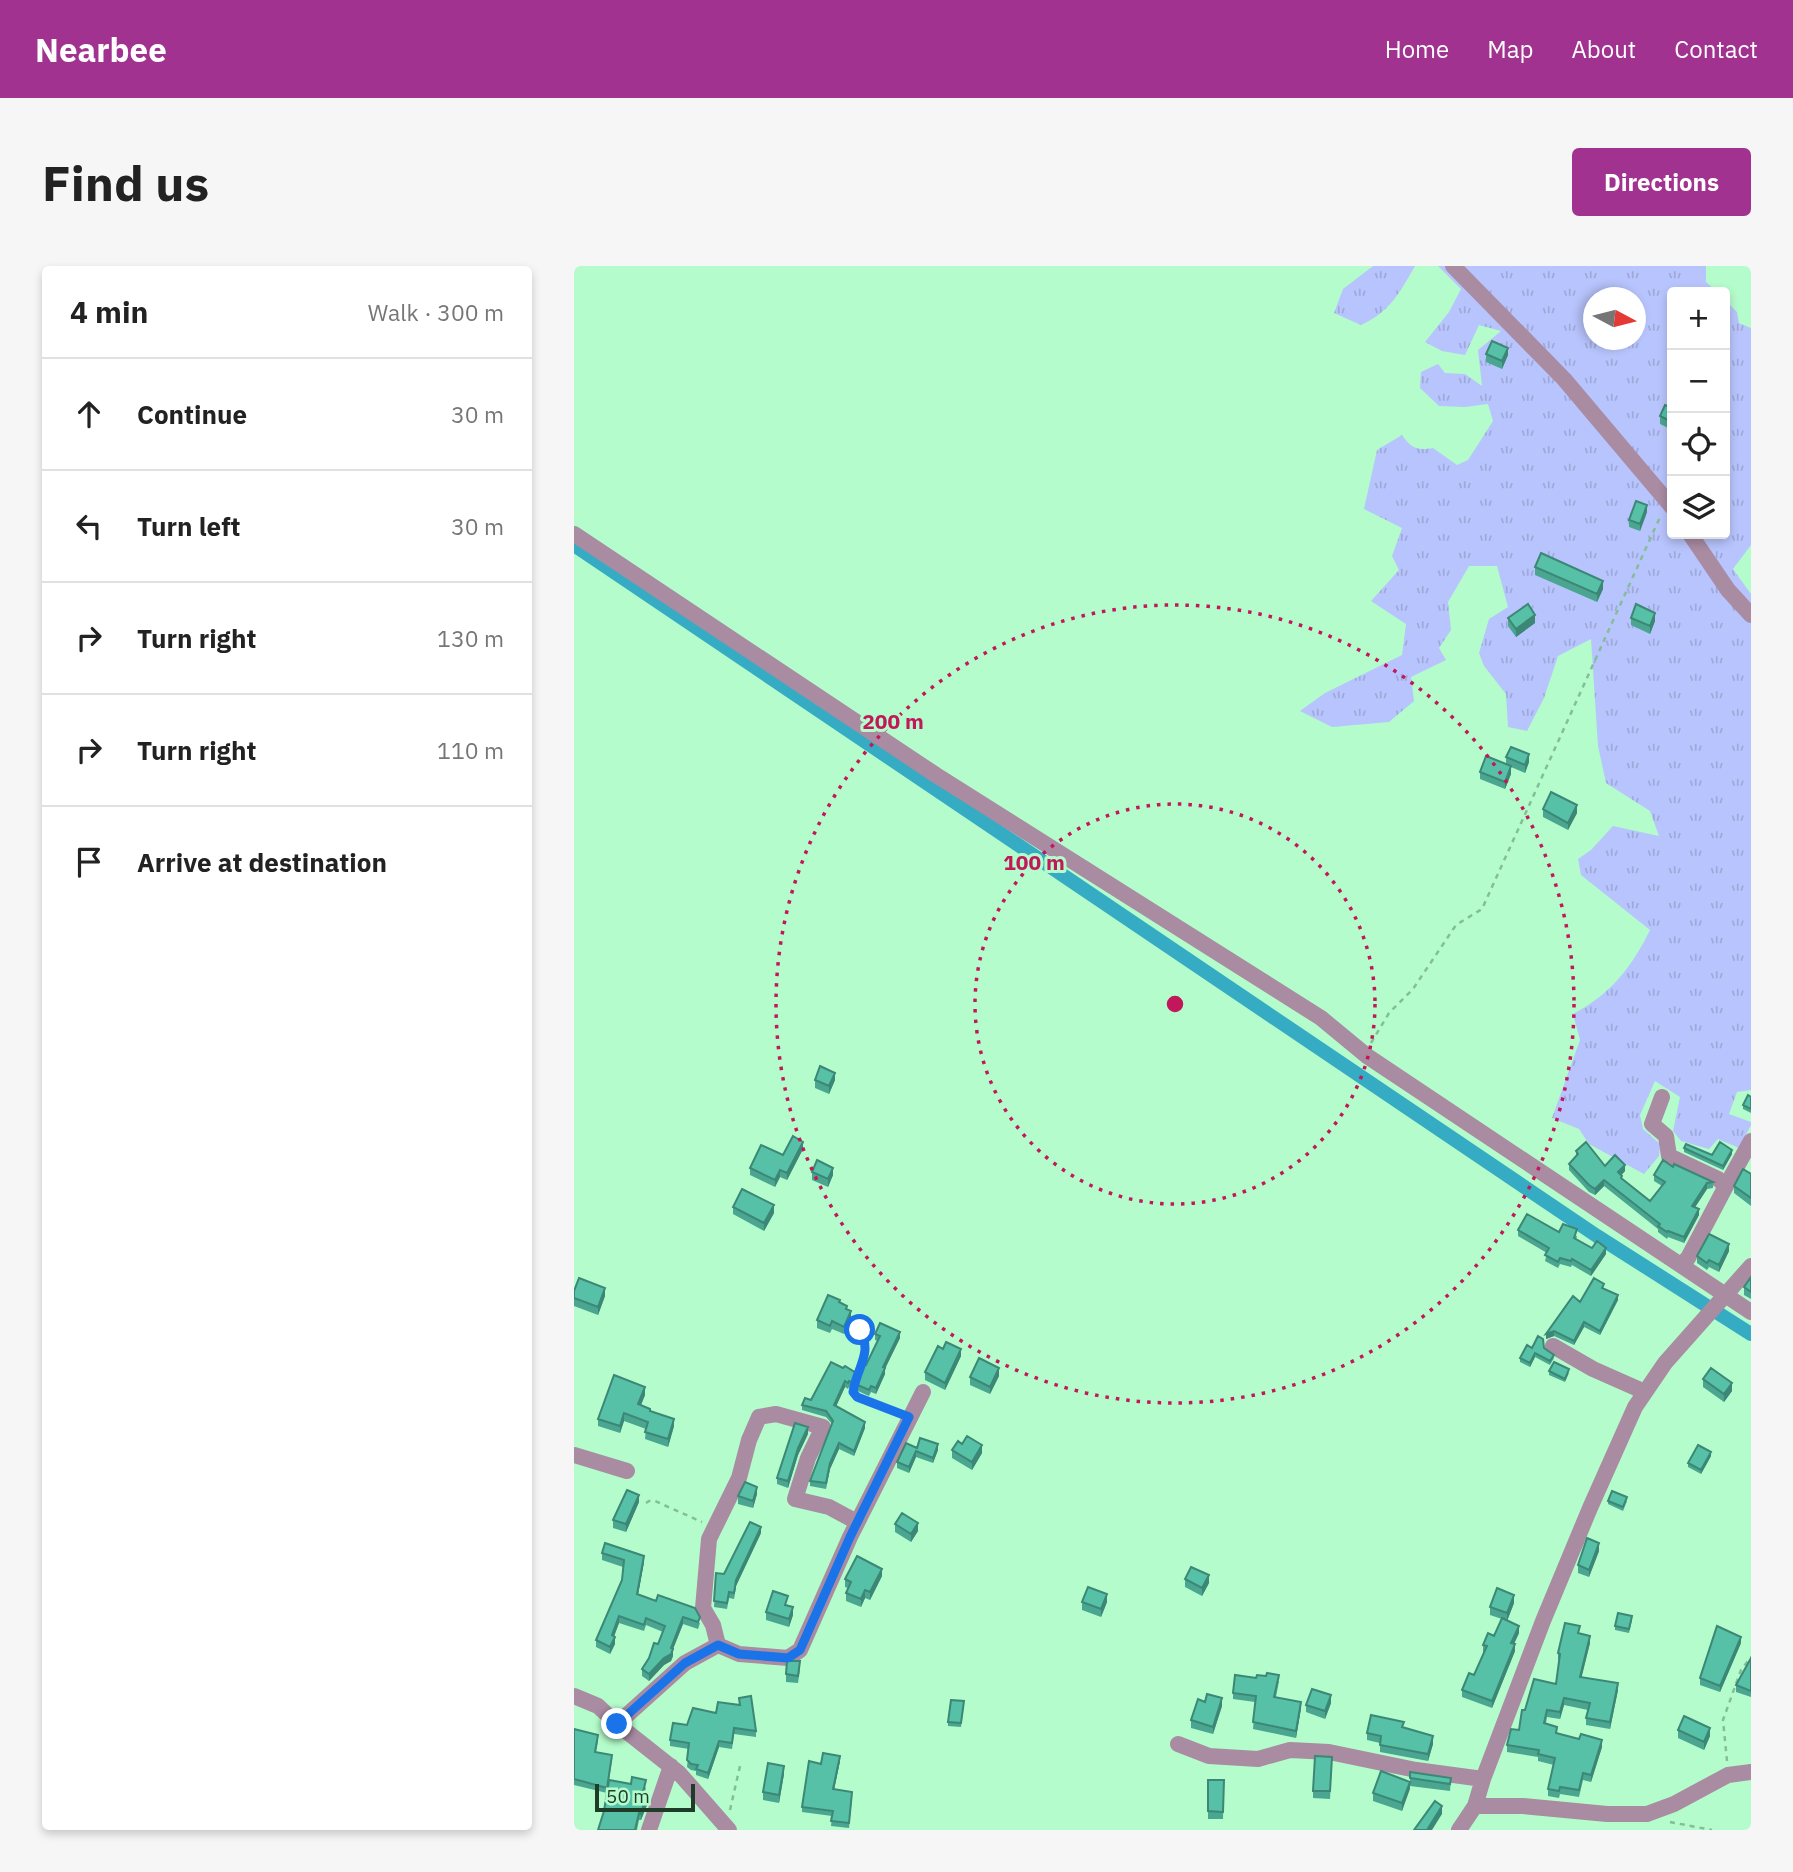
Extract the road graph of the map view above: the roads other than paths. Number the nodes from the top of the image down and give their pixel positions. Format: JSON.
{"nodes":[{"id":1,"x":1453,"y":266,"type":"edge"},
{"id":2,"x":1667,"y":500,"type":"edge"},
{"id":3,"x":574,"y":534,"type":"edge"},
{"id":4,"x":1693,"y":539,"type":"edge"},
{"id":5,"x":1751,"y":615,"type":"edge"},
{"id":6,"x":1662,"y":1097,"type":"dead end"},
{"id":7,"x":1751,"y":1141,"type":"edge"},
{"id":8,"x":1726,"y":1186,"type":"junction"},
{"id":9,"x":1681,"y":1265,"type":"junction"},
{"id":10,"x":1751,"y":1266,"type":"edge"},
{"id":11,"x":1722,"y":1300,"type":"junction"},
{"id":12,"x":1751,"y":1312,"type":"edge"},
{"id":13,"x":1553,"y":1346,"type":"dead end"},
{"id":14,"x":923,"y":1392,"type":"dead end"},
{"id":15,"x":1645,"y":1392,"type":"junction"},
{"id":16,"x":574,"y":1455,"type":"edge"},
{"id":17,"x":627,"y":1471,"type":"dead end"},
{"id":18,"x":857,"y":1522,"type":"junction"},
{"id":19,"x":718,"y":1645,"type":"junction"},
{"id":20,"x":574,"y":1696,"type":"edge"},
{"id":21,"x":617,"y":1724,"type":"junction"},
{"id":22,"x":1178,"y":1744,"type":"dead end"},
{"id":23,"x":671,"y":1766,"type":"junction"},
{"id":24,"x":1751,"y":1772,"type":"edge"},
{"id":25,"x":1483,"y":1779,"type":"junction"},
{"id":26,"x":1475,"y":1806,"type":"junction"},
{"id":27,"x":727,"y":1828,"type":"edge"},
{"id":28,"x":649,"y":1830,"type":"edge"},
{"id":29,"x":1459,"y":1830,"type":"edge"}],
"edges":[{"from":1,"to":2,"type":"street"},
{"from":3,"to":9,"type":"street"},
{"from":4,"to":5,"type":"street"},
{"from":6,"to":8,"type":"street"},
{"from":7,"to":8,"type":"street"},
{"from":8,"to":9,"type":"street"},
{"from":9,"to":11,"type":"street"},
{"from":10,"to":11,"type":"street"},
{"from":11,"to":12,"type":"street"},
{"from":11,"to":15,"type":"street"},
{"from":13,"to":15,"type":"street"},
{"from":14,"to":18,"type":"street"},
{"from":15,"to":25,"type":"street"},
{"from":16,"to":17,"type":"street"},
{"from":18,"to":19,"type":"street"},
{"from":18,"to":19,"type":"street"},
{"from":19,"to":21,"type":"street"},
{"from":20,"to":21,"type":"street"},
{"from":21,"to":23,"type":"street"},
{"from":22,"to":25,"type":"street"},
{"from":23,"to":27,"type":"street"},
{"from":23,"to":28,"type":"street"},
{"from":24,"to":26,"type":"street"},
{"from":25,"to":26,"type":"street"},
{"from":26,"to":29,"type":"street"}]}
